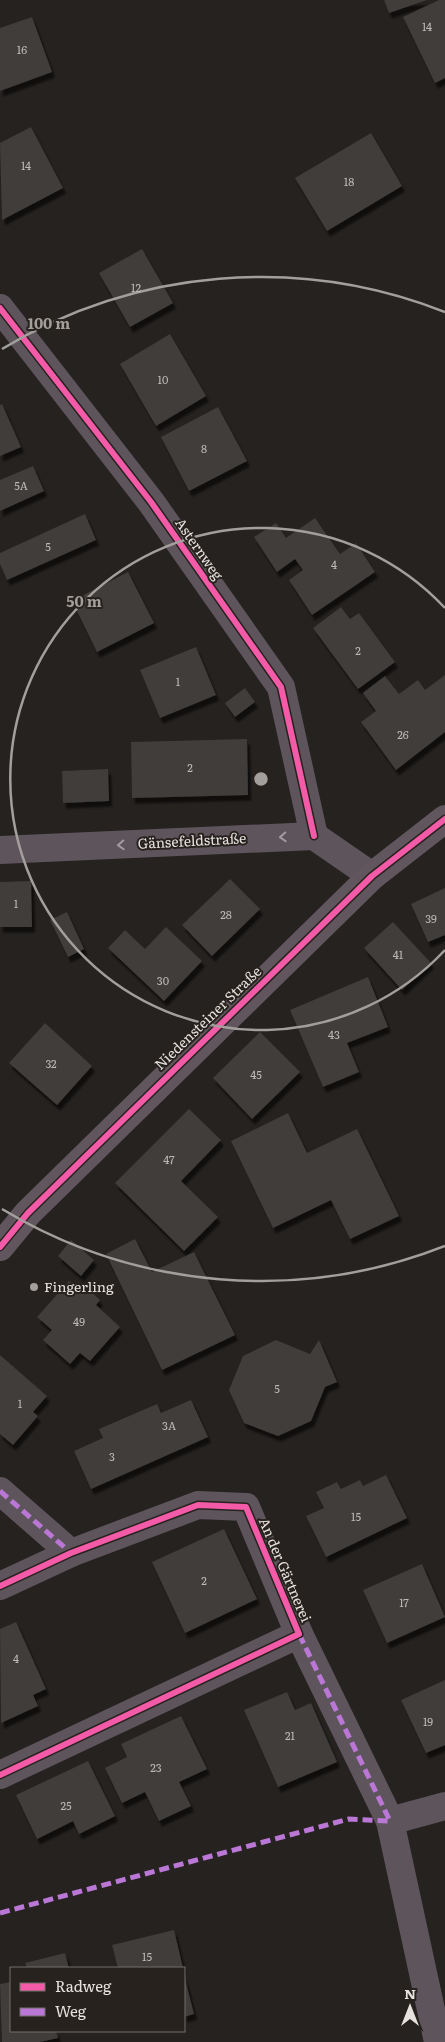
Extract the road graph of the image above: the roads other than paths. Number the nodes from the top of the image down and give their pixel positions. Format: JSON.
{"nodes":[{"id":1,"x":0,"y":308,"type":"edge"},
{"id":2,"x":445,"y":820,"type":"edge"},
{"id":3,"x":314,"y":836,"type":"junction"},
{"id":4,"x":0,"y":850,"type":"edge"},
{"id":5,"x":372,"y":876,"type":"junction"},
{"id":6,"x":0,"y":1247,"type":"edge"},
{"id":7,"x":0,"y":1491,"type":"edge"},
{"id":8,"x":71,"y":1553,"type":"junction"},
{"id":9,"x":0,"y":1586,"type":"edge"},
{"id":10,"x":299,"y":1634,"type":"junction"},
{"id":11,"x":0,"y":1775,"type":"edge"},
{"id":12,"x":445,"y":1806,"type":"edge"},
{"id":13,"x":390,"y":1821,"type":"junction"},
{"id":14,"x":438,"y":2042,"type":"edge"}],
"edges":[{"from":1,"to":3,"type":"street","name":"Asternweg"},
{"from":2,"to":5,"type":"main road","name":"Niedensteiner Straße"},
{"from":3,"to":4,"type":"street","name":"Gänsefeldstraße","one_way":true},
{"from":3,"to":5,"type":"street"},
{"from":5,"to":6,"type":"main road","name":"Niedensteiner Straße"},
{"from":7,"to":8,"type":"street"},
{"from":8,"to":9,"type":"street","name":"An der Gärtnerei"},
{"from":8,"to":10,"type":"street","name":"An der Gärtnerei"},
{"from":10,"to":11,"type":"street","name":"An der Gärtnerei"},
{"from":10,"to":13,"type":"street","name":"An der Gärtnerei"},
{"from":12,"to":13,"type":"street"},
{"from":13,"to":14,"type":"street","name":"An der Gärtnerei"}]}
